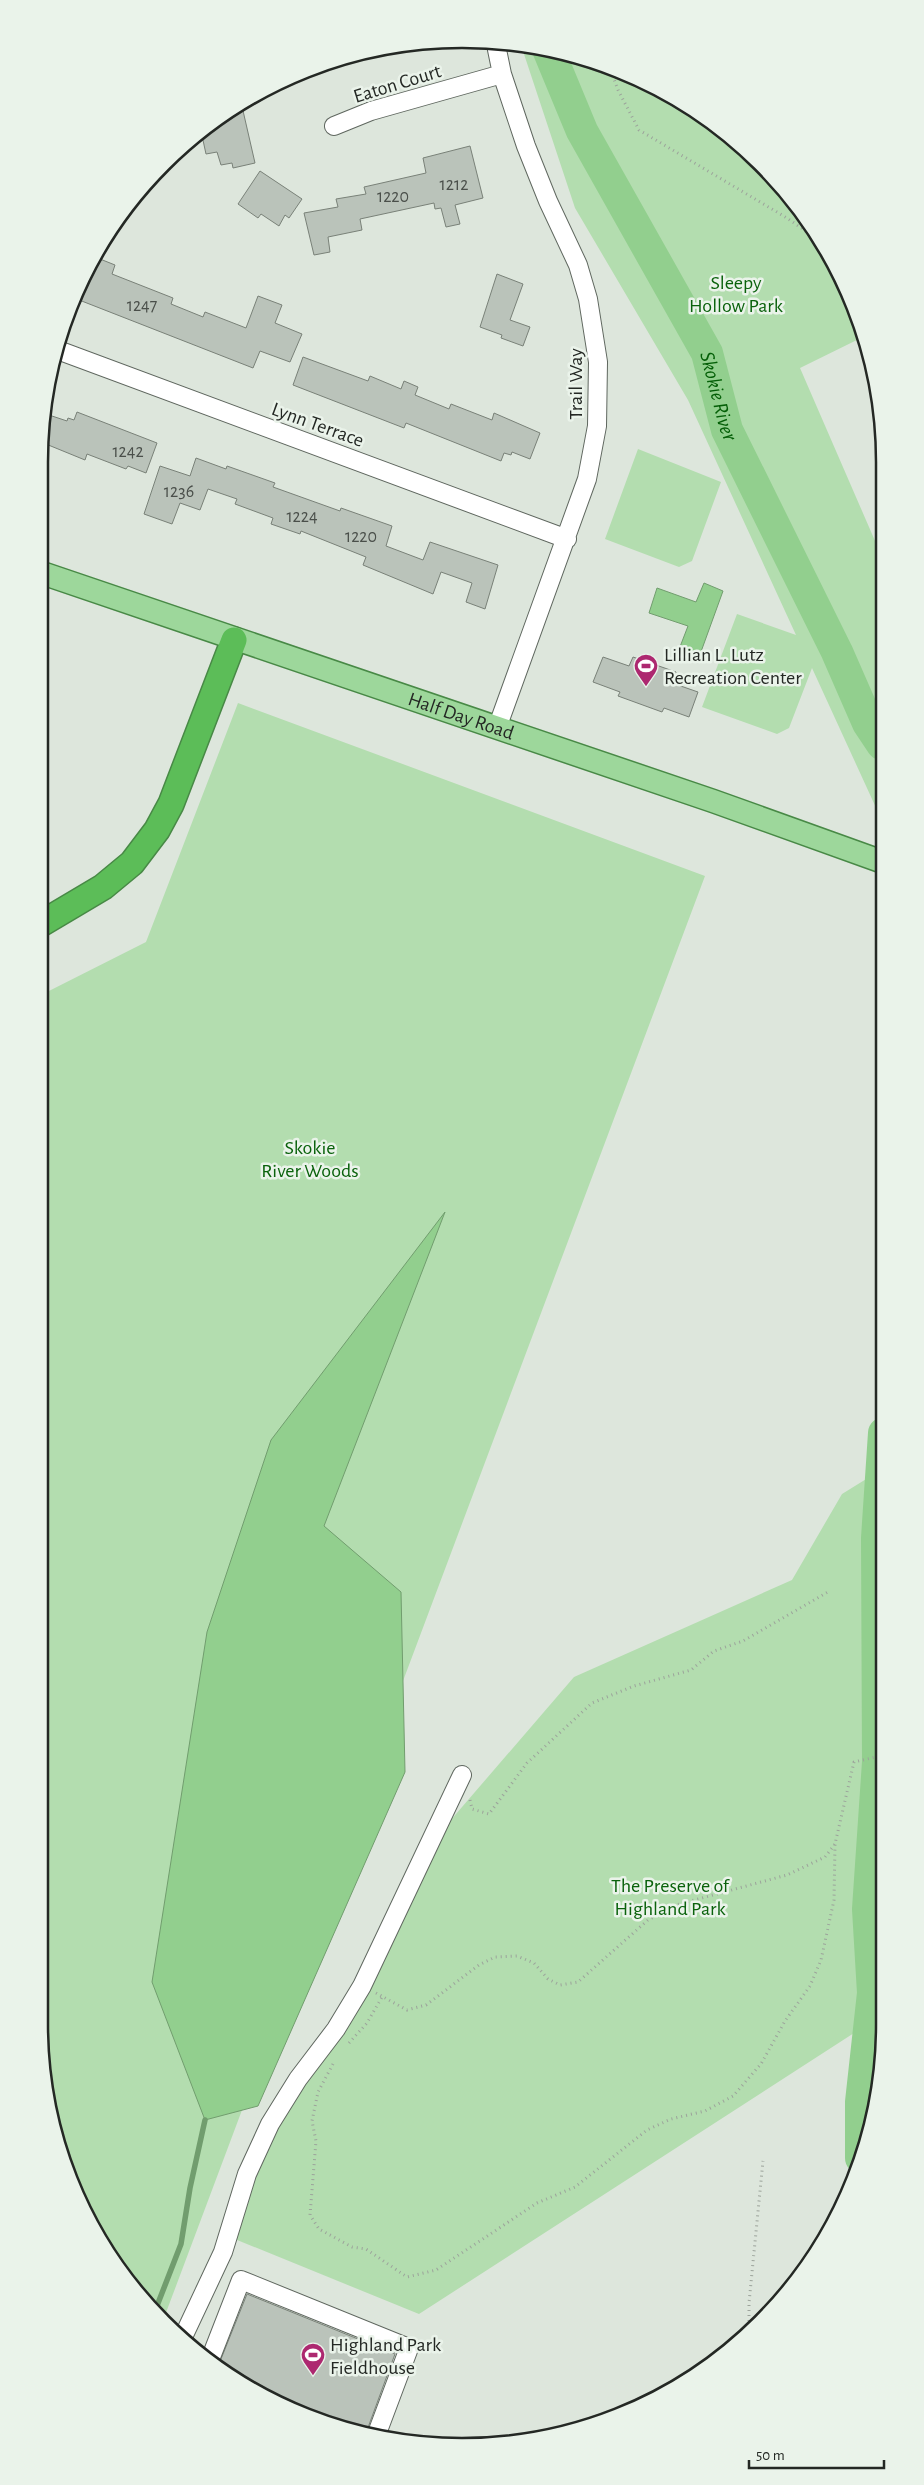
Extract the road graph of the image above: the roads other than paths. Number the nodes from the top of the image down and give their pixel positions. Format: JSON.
{"nodes":[{"id":1,"x":497,"y":49,"type":"edge"},
{"id":2,"x":502,"y":74,"type":"junction"},
{"id":3,"x":334,"y":126,"type":"dead end"},
{"id":4,"x":63,"y":352,"type":"edge"},
{"id":5,"x":567,"y":539,"type":"junction"},
{"id":6,"x":48,"y":575,"type":"edge"},
{"id":7,"x":234,"y":640,"type":"junction"},
{"id":8,"x":497,"y":728,"type":"junction"},
{"id":9,"x":876,"y":860,"type":"edge"},
{"id":10,"x":48,"y":920,"type":"edge"},
{"id":11,"x":462,"y":1775,"type":"road end"},
{"id":12,"x":186,"y":2332,"type":"edge"},
{"id":13,"x":212,"y":2354,"type":"edge"},
{"id":14,"x":379,"y":2429,"type":"edge"}],
"edges":[{"from":1,"to":2,"type":"street","name":"Trail Way"},
{"from":2,"to":3,"type":"street","name":"Eaton Court"},
{"from":2,"to":5,"type":"street","name":"Trail Way"},
{"from":4,"to":5,"type":"street","name":"Lynn Terrace"},
{"from":5,"to":8,"type":"street","name":"Trail Way"},
{"from":6,"to":7,"type":"main road","name":"Half Day Road"},
{"from":7,"to":8,"type":"main road","name":"Half Day Road"},
{"from":7,"to":10,"type":"highway"},
{"from":8,"to":9,"type":"main road","name":"Half Day Road"},
{"from":11,"to":12,"type":"street"},
{"from":13,"to":14,"type":"street"}]}
